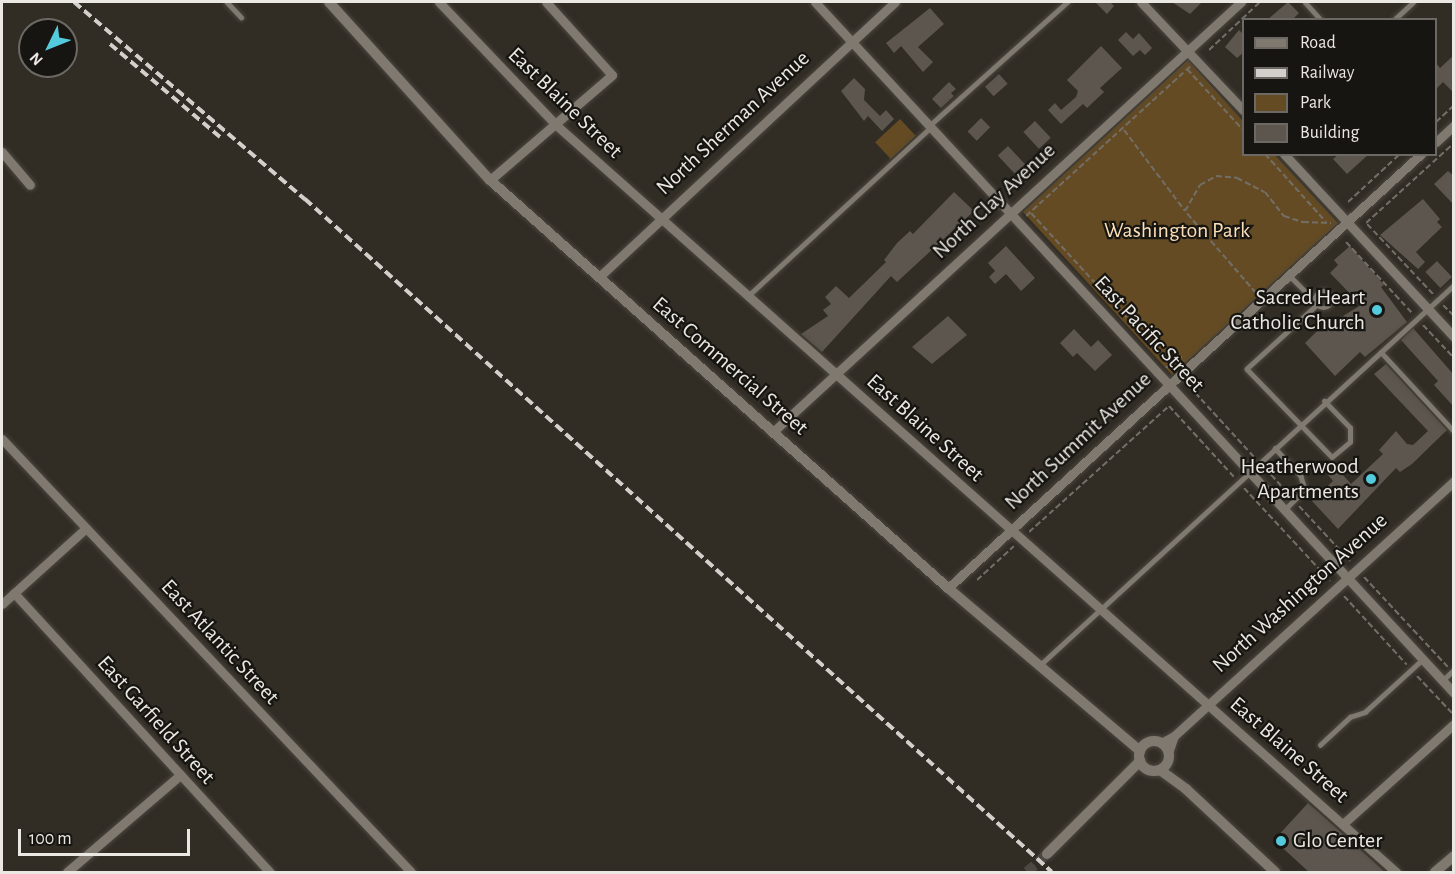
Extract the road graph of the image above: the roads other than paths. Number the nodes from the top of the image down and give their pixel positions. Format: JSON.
{"nodes":[{"id":1,"x":227,"y":2,"type":"edge"},
{"id":2,"x":329,"y":2,"type":"edge"},
{"id":3,"x":439,"y":2,"type":"edge"},
{"id":4,"x":546,"y":2,"type":"edge"},
{"id":5,"x":815,"y":2,"type":"edge"},
{"id":6,"x":895,"y":2,"type":"edge"},
{"id":7,"x":1067,"y":2,"type":"edge"},
{"id":8,"x":1141,"y":2,"type":"edge"},
{"id":9,"x":1241,"y":2,"type":"edge"},
{"id":10,"x":1305,"y":2,"type":"edge"},
{"id":11,"x":1413,"y":2,"type":"edge"},
{"id":12,"x":241,"y":17,"type":"dead end"},
{"id":13,"x":1319,"y":18,"type":"edge"},
{"id":14,"x":1396,"y":18,"type":"edge"},
{"id":15,"x":851,"y":41,"type":"junction"},
{"id":16,"x":1186,"y":50,"type":"junction"},
{"id":17,"x":1242,"y":109,"type":"edge"},
{"id":18,"x":555,"y":124,"type":"junction"},
{"id":19,"x":1454,"y":125,"type":"edge"},
{"id":20,"x":930,"y":126,"type":"junction"},
{"id":21,"x":1437,"y":141,"type":"edge"},
{"id":22,"x":2,"y":152,"type":"edge"},
{"id":23,"x":1286,"y":156,"type":"edge"},
{"id":24,"x":1419,"y":156,"type":"edge"},
{"id":25,"x":490,"y":180,"type":"junction"},
{"id":26,"x":30,"y":185,"type":"dead end"},
{"id":27,"x":1010,"y":213,"type":"junction"},
{"id":28,"x":659,"y":218,"type":"junction"},
{"id":29,"x":1343,"y":222,"type":"junction"},
{"id":30,"x":1288,"y":275,"type":"junction"},
{"id":31,"x":599,"y":277,"type":"junction"},
{"id":32,"x":1454,"y":285,"type":"edge"},
{"id":33,"x":747,"y":297,"type":"junction"},
{"id":34,"x":1427,"y":309,"type":"junction"},
{"id":35,"x":1454,"y":337,"type":"edge"},
{"id":36,"x":1381,"y":352,"type":"junction"},
{"id":37,"x":834,"y":374,"type":"junction"},
{"id":38,"x":1169,"y":384,"type":"junction"},
{"id":39,"x":1324,"y":401,"type":"junction"},
{"id":40,"x":1300,"y":424,"type":"junction"},
{"id":41,"x":774,"y":430,"type":"junction"},
{"id":42,"x":1454,"y":430,"type":"edge"},
{"id":43,"x":2,"y":439,"type":"edge"},
{"id":44,"x":1275,"y":448,"type":"junction"},
{"id":45,"x":1248,"y":472,"type":"junction"},
{"id":46,"x":1454,"y":481,"type":"edge"},
{"id":47,"x":1284,"y":511,"type":"junction"},
{"id":48,"x":86,"y":528,"type":"junction"},
{"id":49,"x":1010,"y":530,"type":"junction"},
{"id":50,"x":1345,"y":579,"type":"junction"},
{"id":51,"x":948,"y":588,"type":"junction"},
{"id":52,"x":14,"y":593,"type":"junction"},
{"id":53,"x":2,"y":604,"type":"edge"},
{"id":54,"x":1098,"y":608,"type":"junction"},
{"id":55,"x":1422,"y":660,"type":"junction"},
{"id":56,"x":1039,"y":666,"type":"junction"},
{"id":57,"x":1453,"y":671,"type":"edge"},
{"id":58,"x":1442,"y":681,"type":"junction"},
{"id":59,"x":1454,"y":693,"type":"edge"},
{"id":60,"x":1207,"y":705,"type":"junction"},
{"id":61,"x":1454,"y":724,"type":"edge"},
{"id":62,"x":1174,"y":736,"type":"junction"},
{"id":63,"x":1161,"y":743,"type":"junction"},
{"id":64,"x":1320,"y":745,"type":"dead end"},
{"id":65,"x":1142,"y":752,"type":"junction"},
{"id":66,"x":1168,"y":756,"type":"junction"},
{"id":67,"x":1155,"y":770,"type":"junction"},
{"id":68,"x":1131,"y":774,"type":"junction"},
{"id":69,"x":180,"y":775,"type":"junction"},
{"id":70,"x":1186,"y":789,"type":"junction"},
{"id":71,"x":1344,"y":823,"type":"junction"},
{"id":72,"x":1047,"y":854,"type":"tunnel mouth"},
{"id":73,"x":1454,"y":856,"type":"edge"},
{"id":74,"x":67,"y":873,"type":"edge"},
{"id":75,"x":270,"y":873,"type":"edge"},
{"id":76,"x":411,"y":873,"type":"edge"},
{"id":77,"x":1275,"y":873,"type":"edge"},
{"id":78,"x":1396,"y":873,"type":"edge"},
{"id":79,"x":1436,"y":873,"type":"edge"}],
"edges":[{"from":1,"to":12,"type":"lane"},
{"from":2,"to":25,"type":"street","name":"East Commercial Street"},
{"from":3,"to":18,"type":"street","name":"East Blaine Street"},
{"from":4,"to":18,"type":"street"},
{"from":5,"to":15,"type":"street","name":"East Pacific Street"},
{"from":6,"to":15,"type":"street","name":"North Sherman Avenue"},
{"from":7,"to":20,"type":"lane"},
{"from":8,"to":16,"type":"street"},
{"from":9,"to":16,"type":"street","name":"North Clay Avenue"},
{"from":10,"to":13,"type":"lane"},
{"from":11,"to":14,"type":"lane"},
{"from":15,"to":20,"type":"street","name":"East Pacific Street"},
{"from":15,"to":28,"type":"street","name":"North Sherman Avenue"},
{"from":16,"to":17,"type":"street"},
{"from":16,"to":27,"type":"street","name":"North Clay Avenue"},
{"from":18,"to":25,"type":"street"},
{"from":18,"to":28,"type":"street","name":"East Blaine Street"},
{"from":19,"to":21,"type":"street"},
{"from":20,"to":27,"type":"street","name":"East Pacific Street"},
{"from":20,"to":33,"type":"lane"},
{"from":22,"to":26,"type":"street"},
{"from":23,"to":29,"type":"street"},
{"from":24,"to":29,"type":"street","name":"North Summit Avenue"},
{"from":25,"to":31,"type":"street","name":"East Commercial Street"},
{"from":27,"to":37,"type":"street","name":"North Clay Avenue"},
{"from":27,"to":38,"type":"street","name":"East Pacific Street"},
{"from":28,"to":31,"type":"street","name":"North Sherman Avenue"},
{"from":28,"to":33,"type":"street","name":"East Blaine Street"},
{"from":29,"to":30,"type":"street","name":"North Summit Avenue"},
{"from":29,"to":34,"type":"street"},
{"from":30,"to":38,"type":"street","name":"North Summit Avenue"},
{"from":30,"to":40,"type":"lane"},
{"from":31,"to":41,"type":"street","name":"East Commercial Street"},
{"from":32,"to":34,"type":"lane"},
{"from":33,"to":37,"type":"street","name":"East Blaine Street"},
{"from":34,"to":35,"type":"street"},
{"from":34,"to":36,"type":"lane"},
{"from":36,"to":39,"type":"lane"},
{"from":36,"to":42,"type":"lane"},
{"from":37,"to":41,"type":"street","name":"North Clay Avenue"},
{"from":37,"to":49,"type":"street","name":"East Blaine Street"},
{"from":38,"to":45,"type":"street","name":"East Pacific Street"},
{"from":38,"to":49,"type":"street","name":"North Summit Avenue"},
{"from":39,"to":40,"type":"lane"},
{"from":39,"to":40,"type":"lane"},
{"from":40,"to":44,"type":"lane"},
{"from":41,"to":51,"type":"street","name":"East Commercial Street"},
{"from":43,"to":48,"type":"street","name":"East Atlantic Street"},
{"from":44,"to":45,"type":"lane"},
{"from":44,"to":47,"type":"lane"},
{"from":45,"to":47,"type":"street","name":"East Pacific Street"},
{"from":45,"to":54,"type":"lane"},
{"from":46,"to":50,"type":"street","name":"North Washington Avenue"},
{"from":47,"to":50,"type":"street","name":"East Pacific Street"},
{"from":48,"to":52,"type":"street"},
{"from":48,"to":76,"type":"street","name":"East Atlantic Street"},
{"from":49,"to":51,"type":"street","name":"North Summit Avenue"},
{"from":49,"to":54,"type":"street","name":"East Blaine Street"},
{"from":50,"to":55,"type":"street","name":"East Pacific Street"},
{"from":50,"to":60,"type":"street","name":"North Washington Avenue"},
{"from":51,"to":56,"type":"street","name":"East Commercial Street"},
{"from":52,"to":53,"type":"street"},
{"from":52,"to":69,"type":"street","name":"East Garfield Street"},
{"from":54,"to":56,"type":"lane"},
{"from":54,"to":60,"type":"street","name":"East Blaine Street"},
{"from":55,"to":58,"type":"street","name":"East Pacific Street"},
{"from":55,"to":64,"type":"lane"},
{"from":56,"to":65,"type":"street","name":"East Commercial Street"},
{"from":57,"to":58,"type":"lane"},
{"from":58,"to":59,"type":"street","name":"East Pacific Street"},
{"from":60,"to":62,"type":"street","name":"North Washington Avenue"},
{"from":60,"to":71,"type":"street","name":"East Blaine Street"},
{"from":61,"to":71,"type":"street"},
{"from":62,"to":63,"type":"street","name":"North Washington Avenue"},
{"from":62,"to":66,"type":"street","name":"North Washington Avenue"},
{"from":63,"to":65,"type":"street"},
{"from":63,"to":66,"type":"street"},
{"from":65,"to":67,"type":"street"},
{"from":65,"to":68,"type":"street"},
{"from":66,"to":67,"type":"street"},
{"from":66,"to":70,"type":"street"},
{"from":67,"to":68,"type":"street"},
{"from":67,"to":70,"type":"street"},
{"from":68,"to":72,"type":"street"},
{"from":69,"to":74,"type":"street"},
{"from":69,"to":75,"type":"street","name":"East Garfield Street"},
{"from":70,"to":77,"type":"street"},
{"from":71,"to":78,"type":"street","name":"East Blaine Street"},
{"from":73,"to":79,"type":"street"}]}
